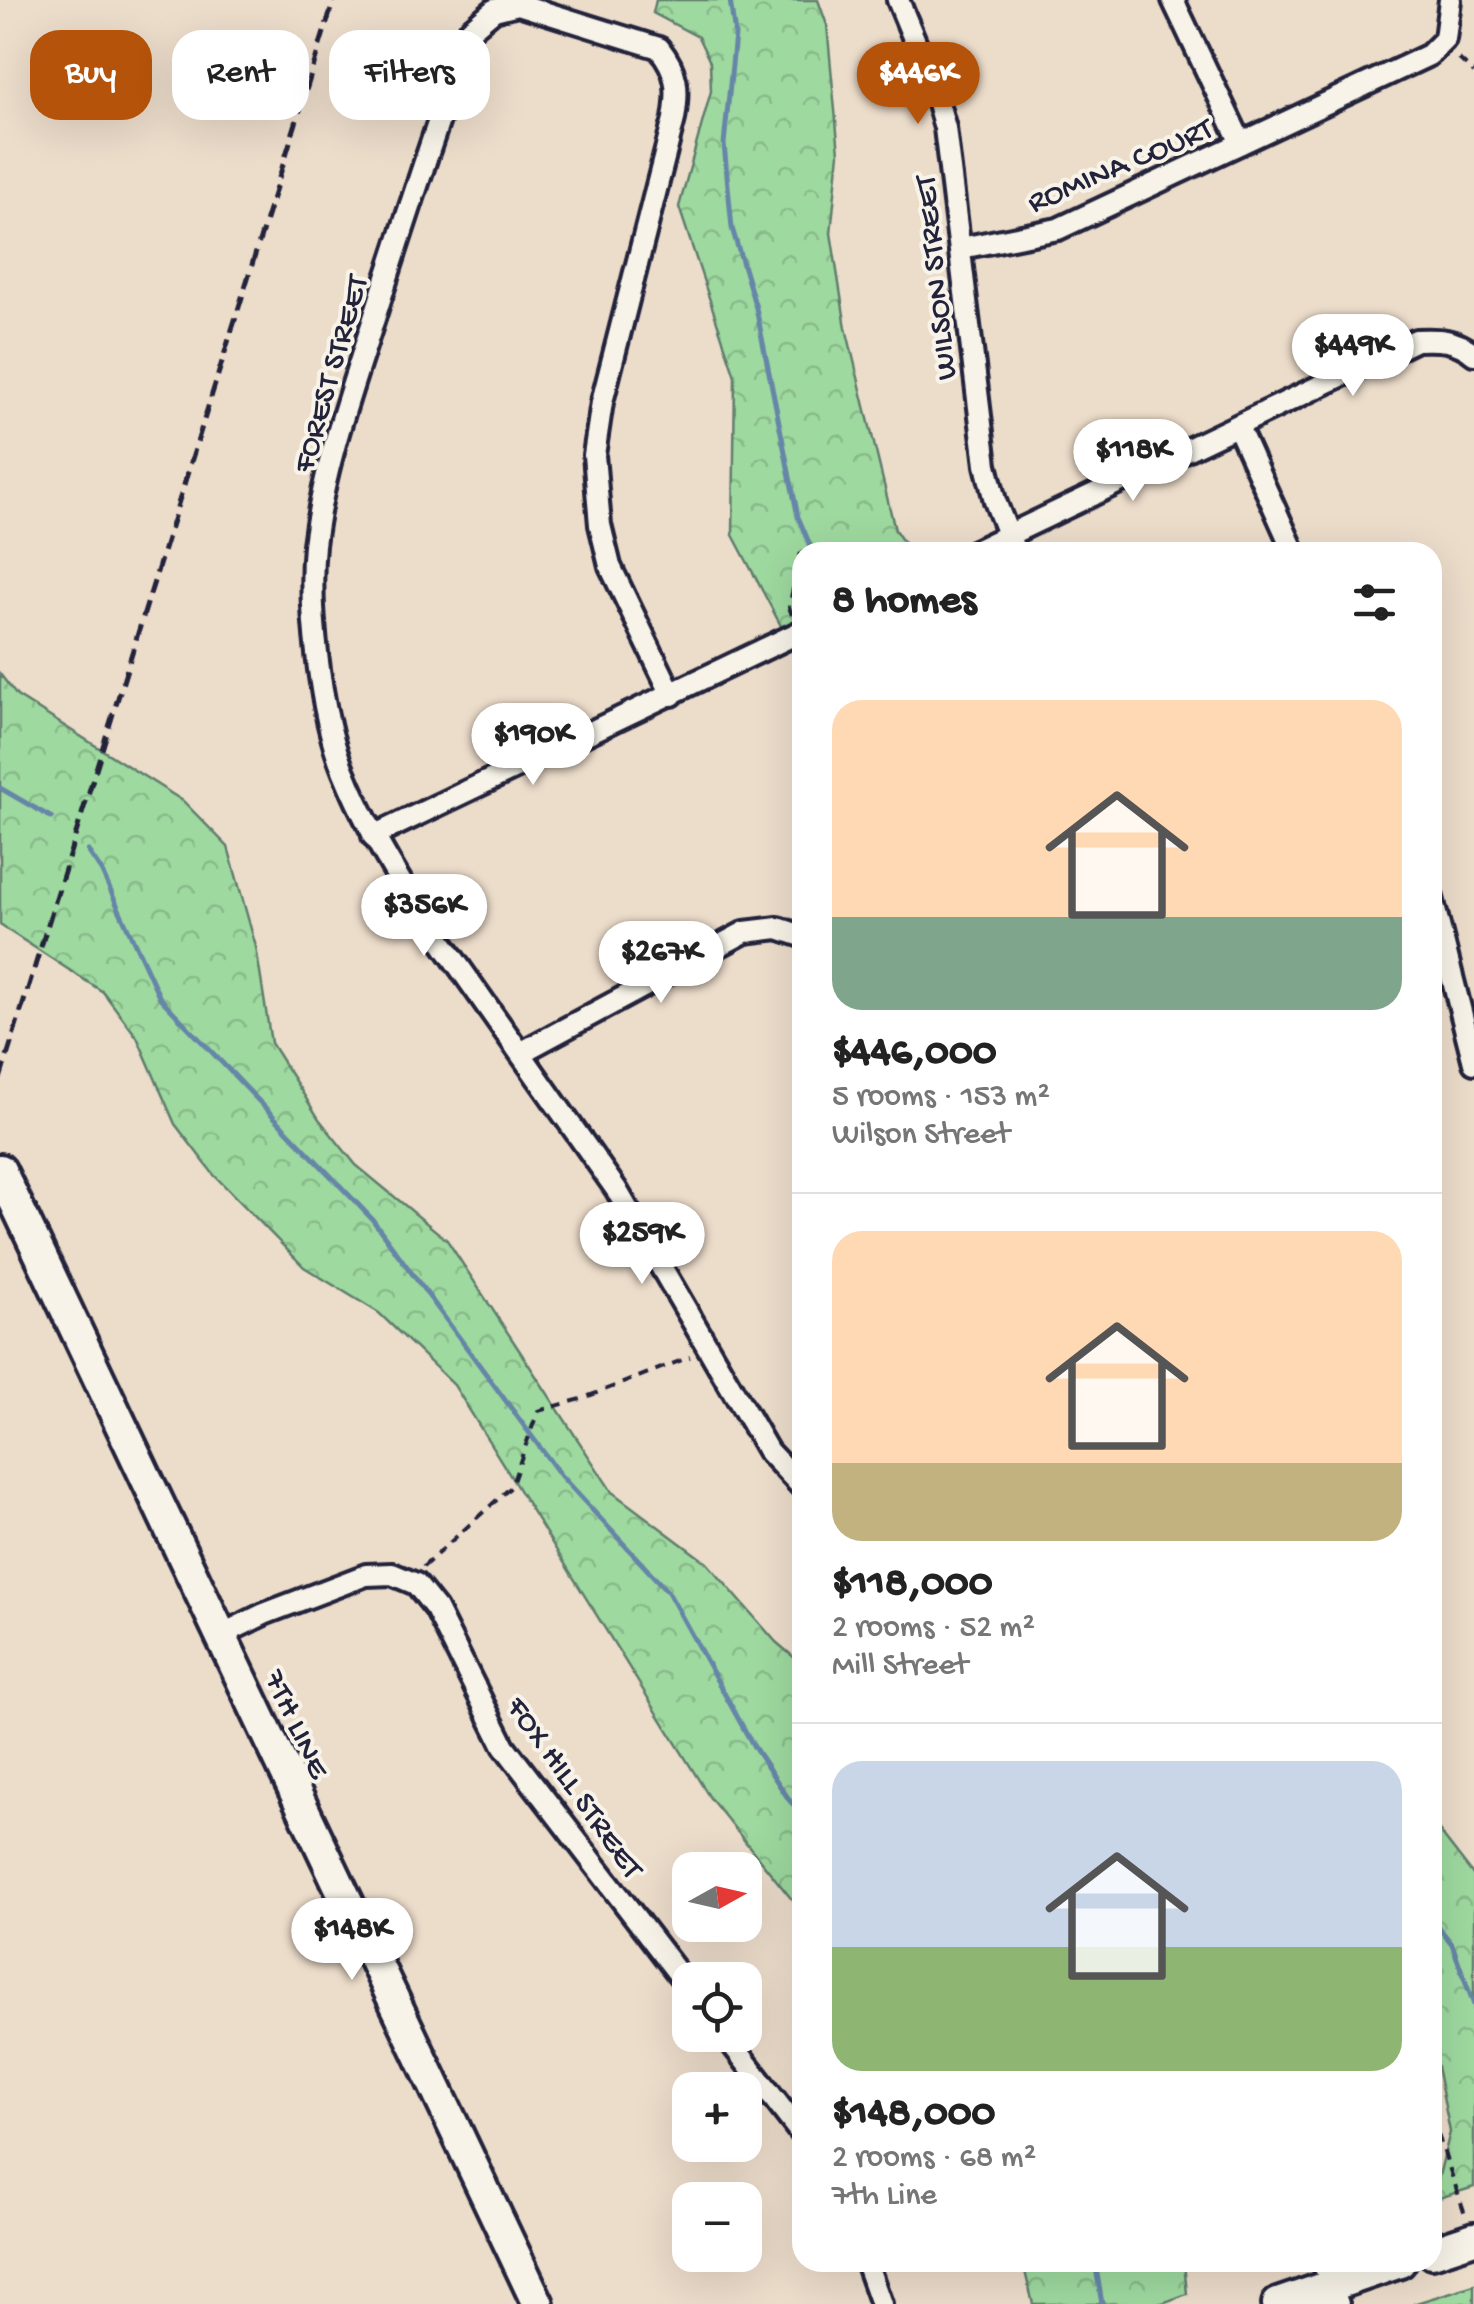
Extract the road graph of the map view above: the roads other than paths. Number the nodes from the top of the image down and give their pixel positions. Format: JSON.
{"nodes":[{"id":1,"x":898,"y":0,"type":"edge"},
{"id":2,"x":1173,"y":0,"type":"edge"},
{"id":3,"x":1450,"y":0,"type":"edge"},
{"id":4,"x":1241,"y":143,"type":"junction"},
{"id":5,"x":961,"y":248,"type":"junction"},
{"id":6,"x":1474,"y":354,"type":"edge"},
{"id":7,"x":1238,"y":427,"type":"junction"},
{"id":8,"x":1010,"y":542,"type":"edge"},
{"id":9,"x":1017,"y":542,"type":"edge"},
{"id":10,"x":1290,"y":542,"type":"edge"},
{"id":11,"x":792,"y":636,"type":"edge"},
{"id":12,"x":672,"y":695,"type":"junction"},
{"id":13,"x":373,"y":836,"type":"junction"},
{"id":14,"x":792,"y":933,"type":"edge"},
{"id":15,"x":1442,"y":938,"type":"edge"},
{"id":16,"x":522,"y":1052,"type":"junction"},
{"id":17,"x":1474,"y":1063,"type":"edge"},
{"id":18,"x":0,"y":1170,"type":"edge"},
{"id":19,"x":792,"y":1476,"type":"edge"},
{"id":20,"x":220,"y":1636,"type":"junction"},
{"id":21,"x":672,"y":1965,"type":"edge"},
{"id":22,"x":738,"y":2052,"type":"edge"},
{"id":23,"x":792,"y":2122,"type":"edge"},
{"id":24,"x":1474,"y":2238,"type":"edge"},
{"id":25,"x":1442,"y":2249,"type":"edge"},
{"id":26,"x":870,"y":2272,"type":"edge"},
{"id":27,"x":1369,"y":2272,"type":"edge"},
{"id":28,"x":1331,"y":2284,"type":"edge"},
{"id":29,"x":538,"y":2304,"type":"edge"},
{"id":30,"x":881,"y":2304,"type":"edge"},
{"id":31,"x":1278,"y":2304,"type":"edge"}],
"edges":[{"from":1,"to":5,"type":"street","name":"WILSON STREET"},
{"from":2,"to":4,"type":"street","name":"ROMINA COURT"},
{"from":3,"to":4,"type":"street","name":"ROMINA COURT"},
{"from":4,"to":5,"type":"street","name":"ROMINA COURT"},
{"from":5,"to":8,"type":"street","name":"WILSON STREET"},
{"from":6,"to":7,"type":"street"},
{"from":7,"to":9,"type":"street"},
{"from":7,"to":10,"type":"street"},
{"from":11,"to":12,"type":"street"},
{"from":12,"to":13,"type":"street"},
{"from":12,"to":13,"type":"street","name":"FOREST STREET"},
{"from":13,"to":16,"type":"street","name":"FOREST STREET"},
{"from":14,"to":16,"type":"street"},
{"from":15,"to":17,"type":"street"},
{"from":16,"to":19,"type":"street","name":"FOREST STREET"},
{"from":18,"to":20,"type":"street","name":"7TH LINE"},
{"from":20,"to":21,"type":"street","name":"FOX HILL STREET"},
{"from":20,"to":29,"type":"street","name":"7TH LINE"},
{"from":22,"to":23,"type":"street"},
{"from":24,"to":25,"type":"street"},
{"from":26,"to":30,"type":"street"},
{"from":27,"to":28,"type":"street"},
{"from":28,"to":31,"type":"street"}]}
